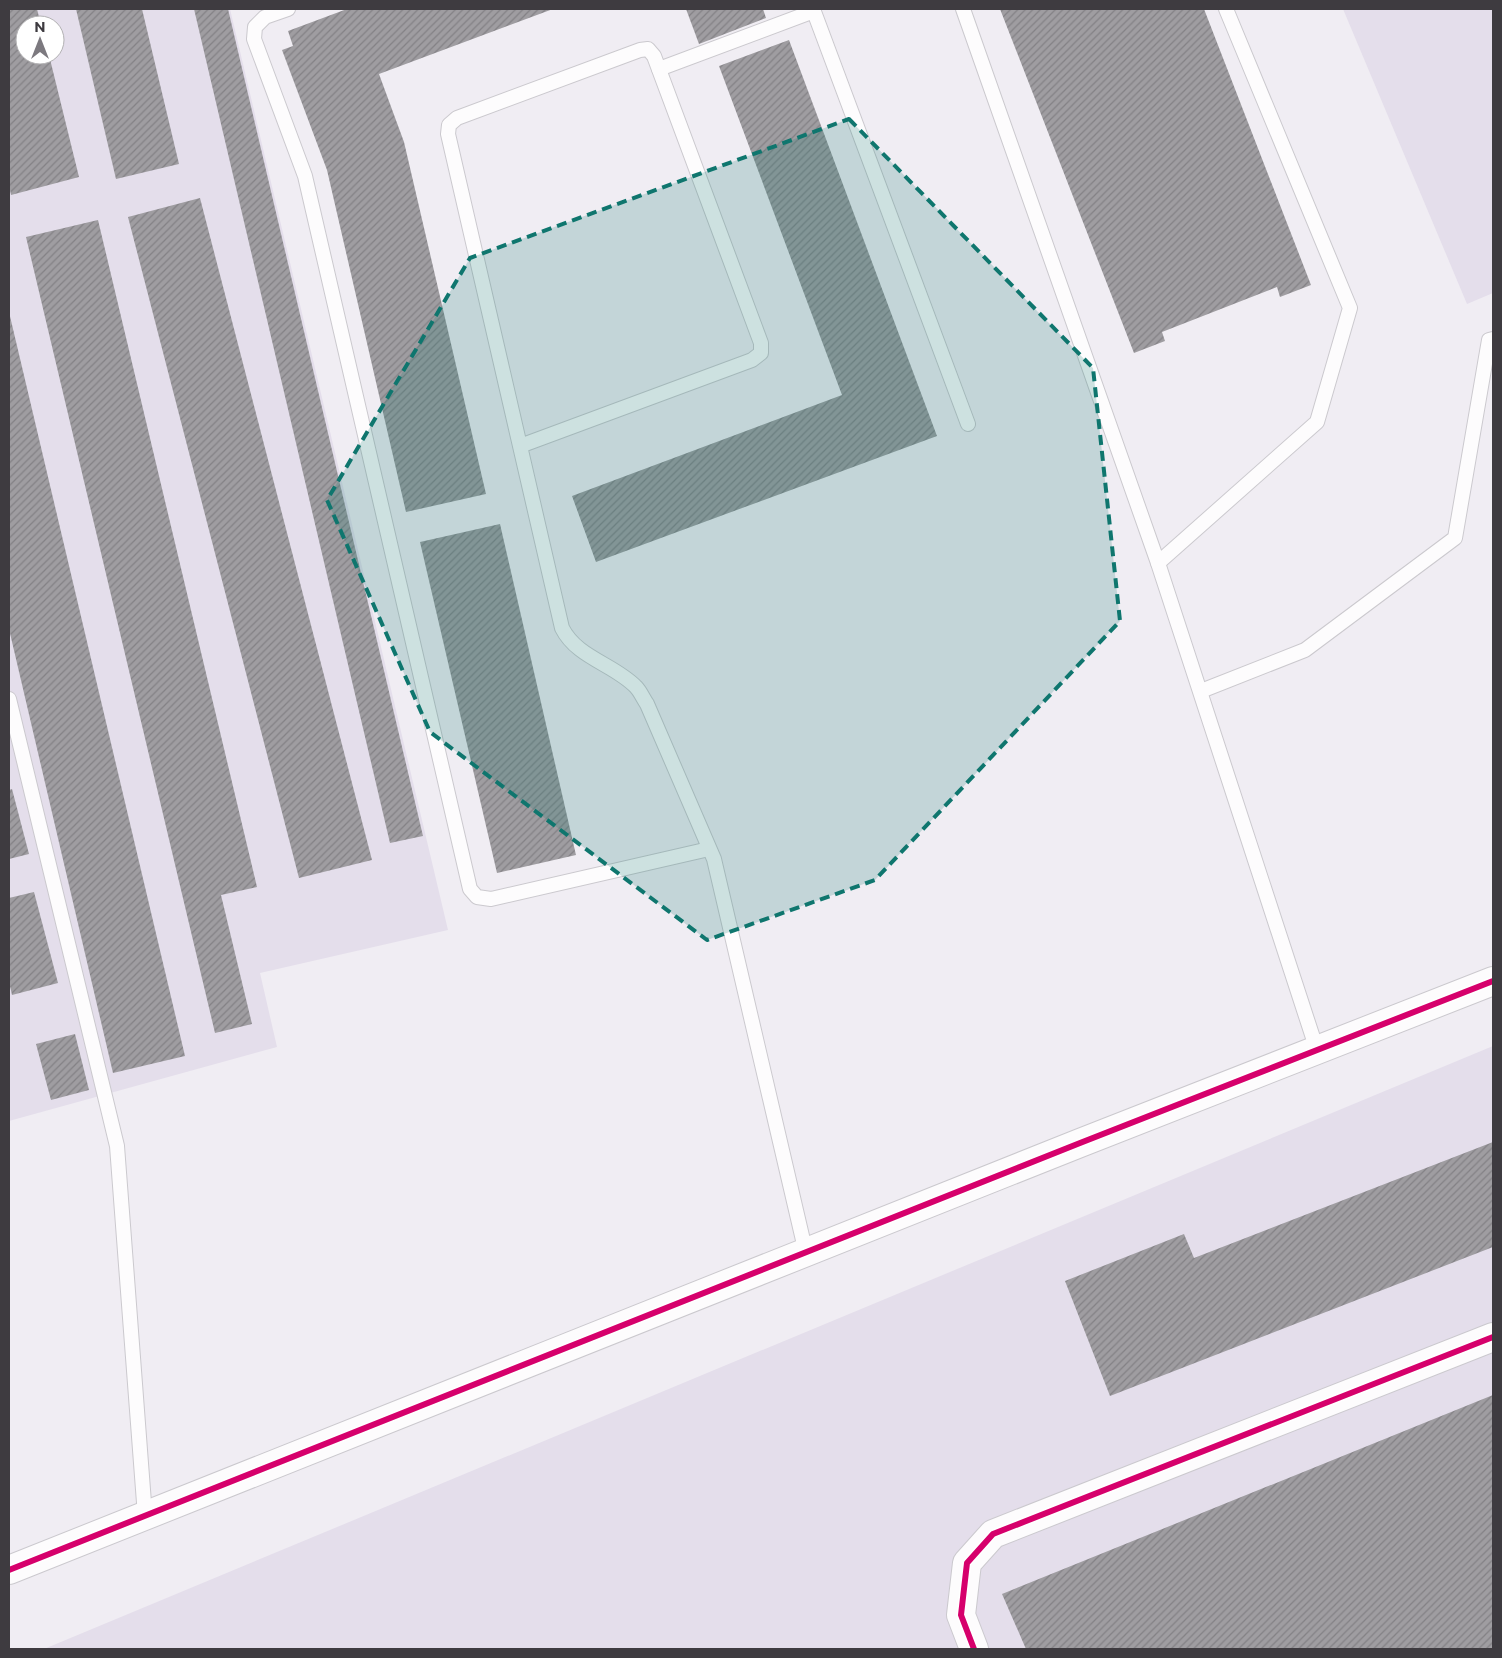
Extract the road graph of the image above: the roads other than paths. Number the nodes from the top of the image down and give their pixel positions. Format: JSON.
{"nodes":[{"id":1,"x":288,"y":9,"type":"edge"},
{"id":2,"x":963,"y":9,"type":"edge"},
{"id":3,"x":1226,"y":9,"type":"edge"},
{"id":4,"x":813,"y":10,"type":"edge"},
{"id":5,"x":659,"y":69,"type":"junction"},
{"id":6,"x":1493,"y":339,"type":"edge"},
{"id":7,"x":968,"y":424,"type":"dead end"},
{"id":8,"x":520,"y":446,"type":"junction"},
{"id":9,"x":1158,"y":563,"type":"junction"},
{"id":10,"x":1201,"y":692,"type":"junction"},
{"id":11,"x":9,"y":699,"type":"edge"},
{"id":12,"x":709,"y":849,"type":"junction"},
{"id":13,"x":1493,"y":981,"type":"edge"},
{"id":14,"x":1317,"y":1050,"type":"junction"},
{"id":15,"x":806,"y":1253,"type":"junction"},
{"id":16,"x":1493,"y":1338,"type":"edge"},
{"id":17,"x":145,"y":1516,"type":"junction"},
{"id":18,"x":9,"y":1570,"type":"edge"},
{"id":19,"x":974,"y":1649,"type":"edge"}],
"edges":[{"from":1,"to":12,"type":"lane"},
{"from":2,"to":9,"type":"lane"},
{"from":3,"to":9,"type":"lane"},
{"from":4,"to":5,"type":"lane"},
{"from":4,"to":7,"type":"lane"},
{"from":5,"to":8,"type":"lane"},
{"from":5,"to":8,"type":"lane"},
{"from":6,"to":10,"type":"lane"},
{"from":8,"to":12,"type":"lane"},
{"from":9,"to":10,"type":"lane"},
{"from":10,"to":14,"type":"lane"},
{"from":11,"to":17,"type":"lane"},
{"from":12,"to":15,"type":"lane"},
{"from":13,"to":14,"type":"street"},
{"from":14,"to":15,"type":"street"},
{"from":15,"to":17,"type":"street"},
{"from":16,"to":19,"type":"street"},
{"from":17,"to":18,"type":"street"}]}
